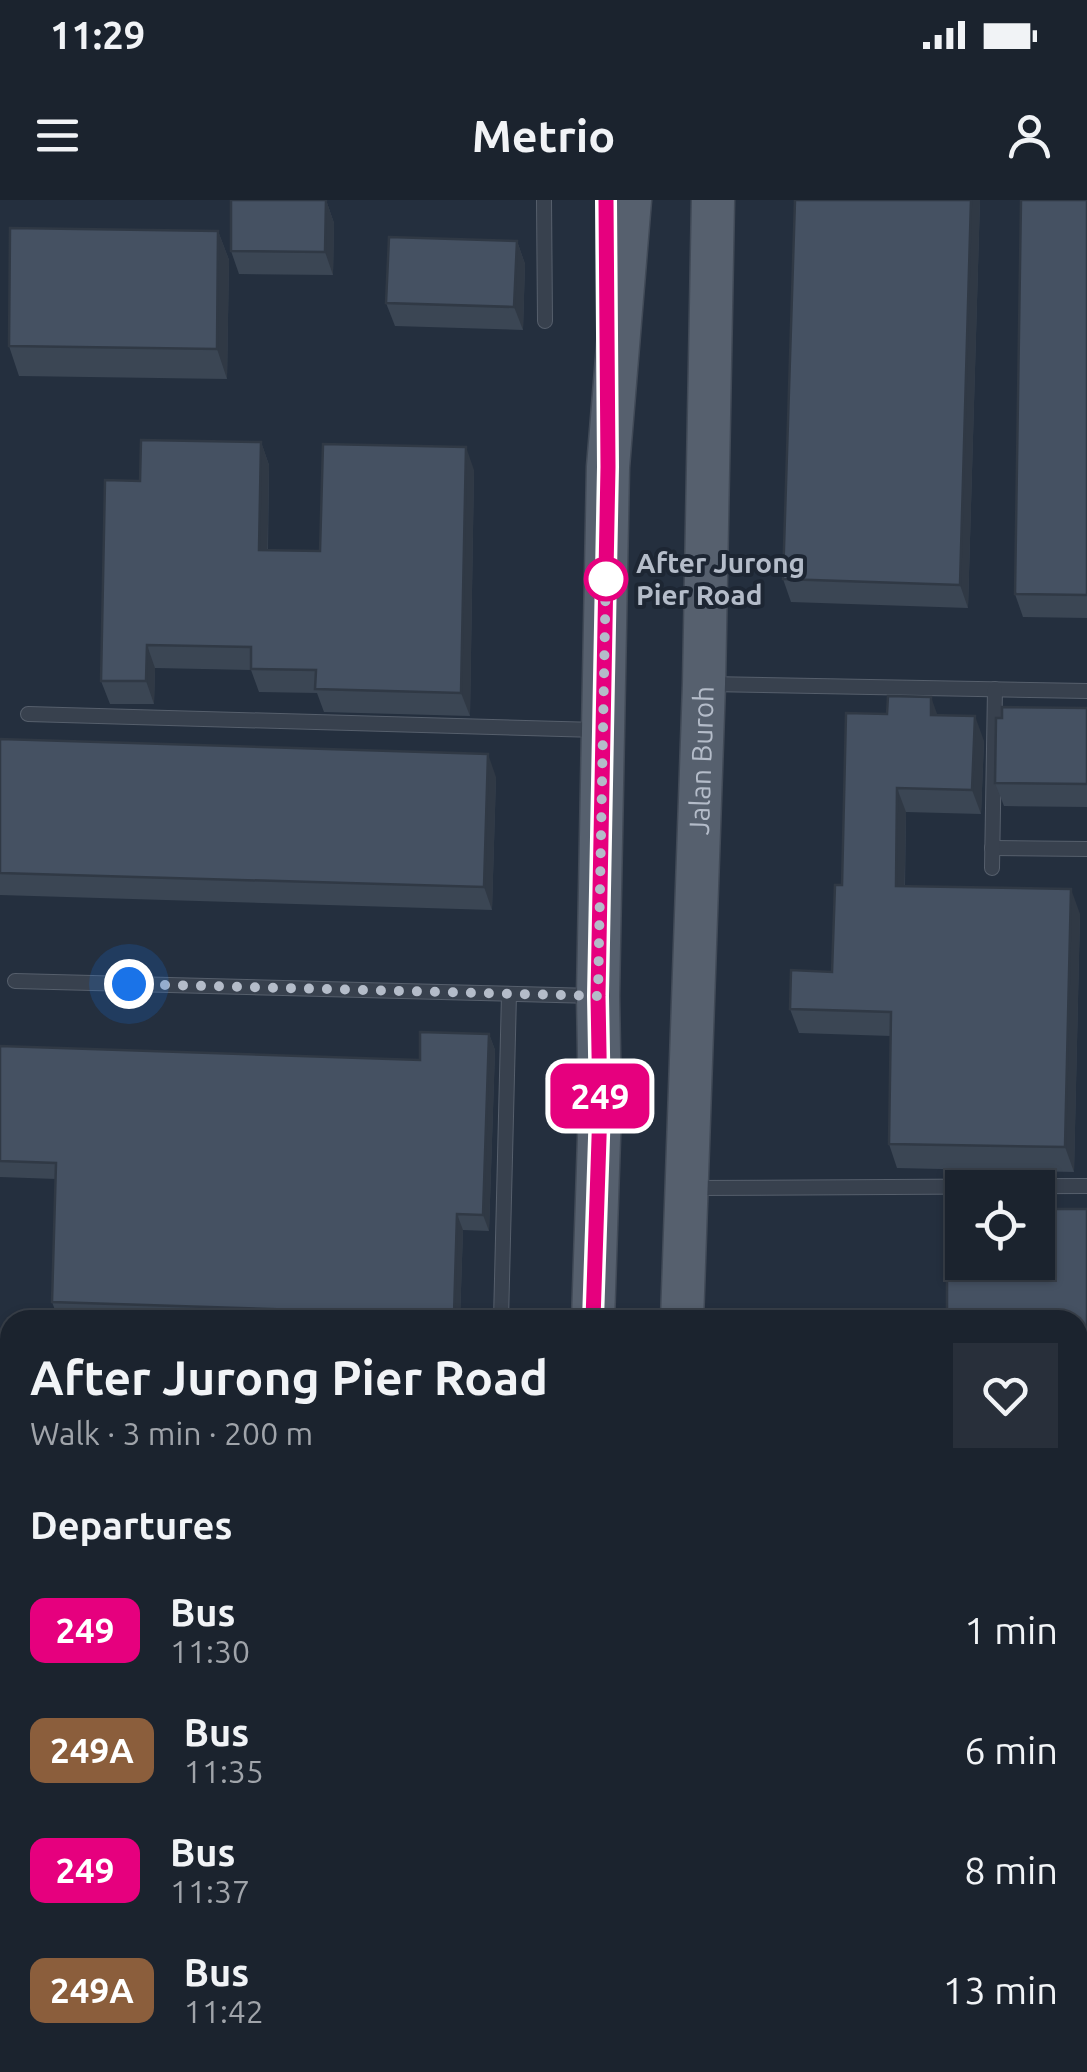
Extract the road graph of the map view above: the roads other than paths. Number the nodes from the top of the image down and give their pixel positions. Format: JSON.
{"nodes":[{"id":1,"x":544,"y":200,"type":"edge"},
{"id":2,"x":606,"y":200,"type":"edge"},
{"id":3,"x":630,"y":200,"type":"edge"},
{"id":4,"x":714,"y":200,"type":"edge"},
{"id":5,"x":740,"y":200,"type":"edge"},
{"id":6,"x":545,"y":322,"type":"dead end"},
{"id":7,"x":712,"y":350,"type":"junction"},
{"id":8,"x":608,"y":467,"type":"junction"},
{"id":9,"x":704,"y":684,"type":"junction"},
{"id":10,"x":995,"y":689,"type":"junction"},
{"id":11,"x":1087,"y":690,"type":"edge"},
{"id":12,"x":28,"y":714,"type":"dead end"},
{"id":13,"x":603,"y":730,"type":"junction"},
{"id":14,"x":992,"y":848,"type":"junction"},
{"id":15,"x":1087,"y":849,"type":"edge"},
{"id":16,"x":992,"y":868,"type":"dead end"},
{"id":17,"x":15,"y":980,"type":"dead end"},
{"id":18,"x":509,"y":994,"type":"junction"},
{"id":19,"x":598,"y":996,"type":"junction"},
{"id":20,"x":1087,"y":1186,"type":"edge"},
{"id":21,"x":686,"y":1188,"type":"junction"},
{"id":22,"x":501,"y":1310,"type":"edge"},
{"id":23,"x":593,"y":1310,"type":"edge"},
{"id":24,"x":682,"y":1310,"type":"edge"}],
"edges":[{"from":1,"to":6,"type":"lane"},
{"from":2,"to":8,"type":"main road"},
{"from":3,"to":8,"type":"main road"},
{"from":4,"to":7,"type":"main road","name":"Jalan Buroh"},
{"from":5,"to":7,"type":"main road"},
{"from":7,"to":9,"type":"main road","name":"Jalan Buroh"},
{"from":8,"to":13,"type":"main road"},
{"from":9,"to":10,"type":"lane"},
{"from":9,"to":21,"type":"main road","name":"Jalan Buroh"},
{"from":10,"to":11,"type":"lane"},
{"from":10,"to":14,"type":"lane"},
{"from":12,"to":13,"type":"lane"},
{"from":13,"to":19,"type":"main road"},
{"from":14,"to":15,"type":"lane"},
{"from":14,"to":16,"type":"lane"},
{"from":17,"to":18,"type":"lane"},
{"from":18,"to":19,"type":"lane"},
{"from":18,"to":22,"type":"lane"},
{"from":19,"to":23,"type":"main road"},
{"from":20,"to":21,"type":"lane"},
{"from":21,"to":24,"type":"main road","name":"Jalan Buroh"}]}
